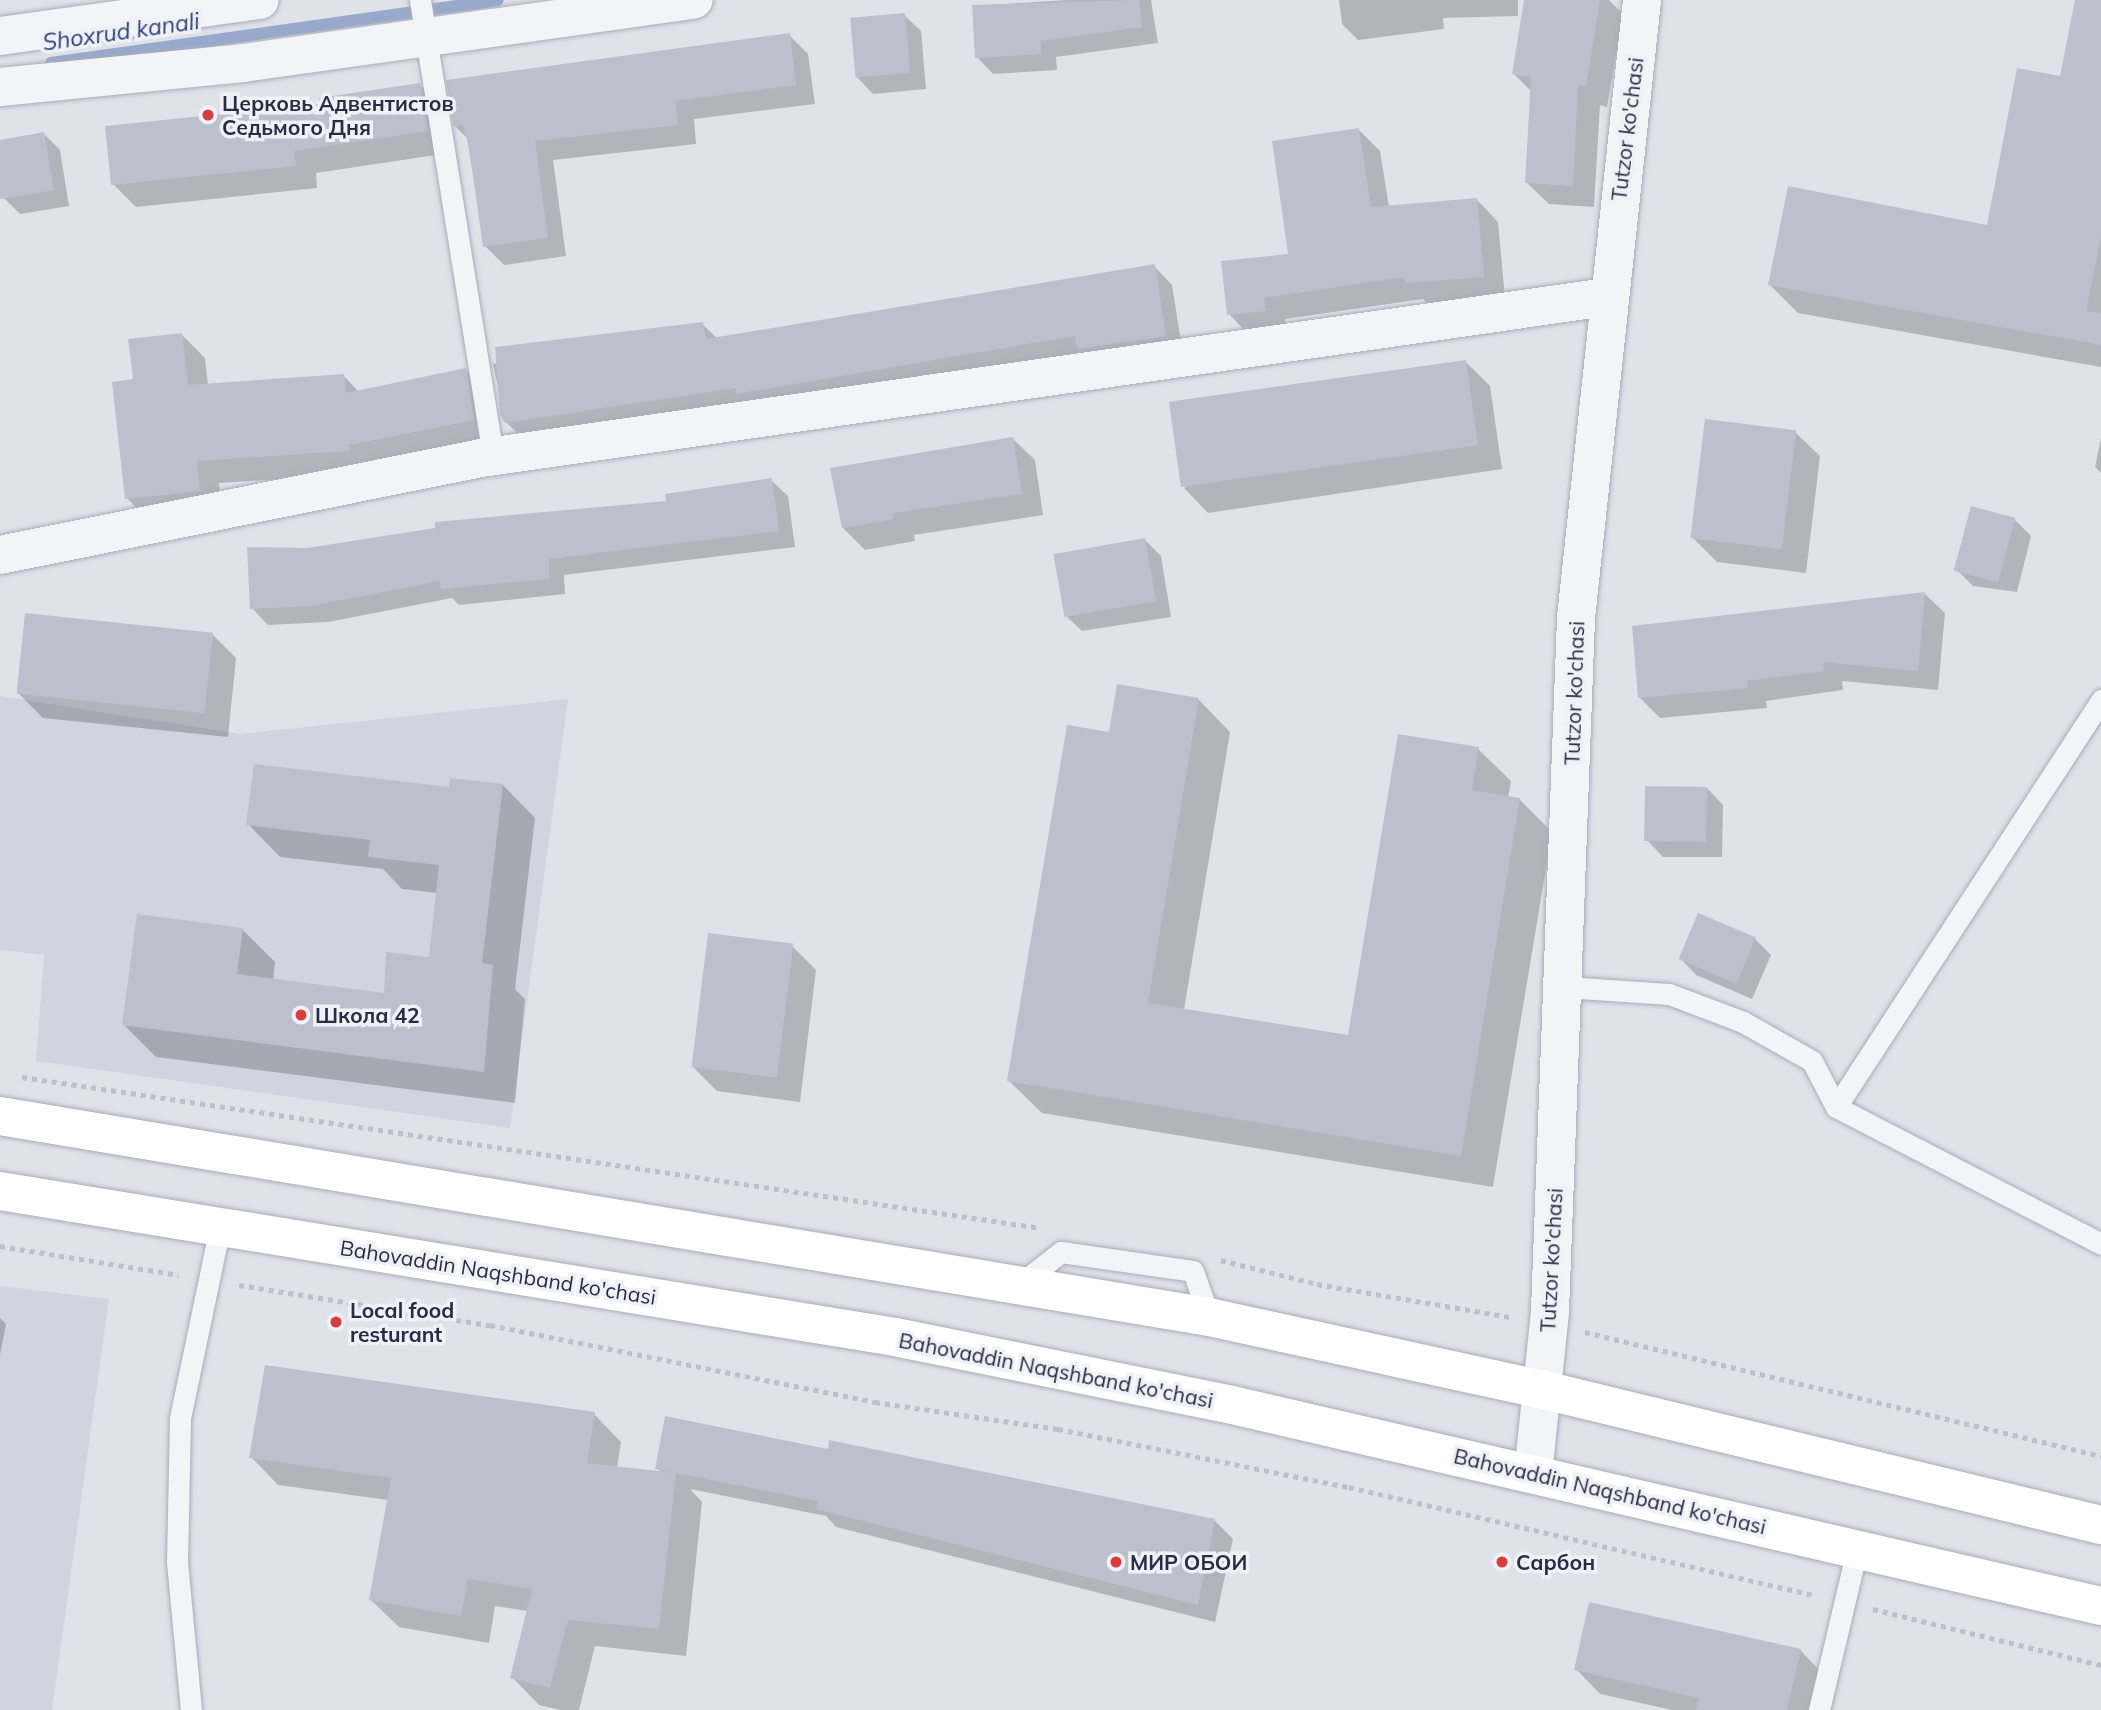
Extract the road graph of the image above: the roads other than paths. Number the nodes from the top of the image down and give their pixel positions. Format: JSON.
{"nodes":[{"id":1,"x":260,"y":0,"type":"edge"},
{"id":2,"x":421,"y":0,"type":"edge"},
{"id":3,"x":694,"y":0,"type":"edge"},
{"id":4,"x":1642,"y":0,"type":"edge"},
{"id":5,"x":0,"y":36,"type":"edge"},
{"id":6,"x":426,"y":37,"type":"junction"},
{"id":7,"x":0,"y":87,"type":"edge"},
{"id":8,"x":1607,"y":297,"type":"junction"},
{"id":9,"x":493,"y":457,"type":"junction"},
{"id":10,"x":0,"y":555,"type":"edge"},
{"id":11,"x":2101,"y":700,"type":"edge"},
{"id":12,"x":1565,"y":987,"type":"junction"},
{"id":13,"x":1836,"y":1107,"type":"junction"},
{"id":14,"x":0,"y":1116,"type":"edge"},
{"id":15,"x":0,"y":1191,"type":"edge"},
{"id":16,"x":220,"y":1226,"type":"junction"},
{"id":17,"x":2101,"y":1244,"type":"edge"},
{"id":18,"x":1540,"y":1389,"type":"junction"},
{"id":19,"x":1533,"y":1474,"type":"junction"},
{"id":20,"x":2101,"y":1525,"type":"edge"},
{"id":21,"x":1857,"y":1549,"type":"junction"},
{"id":22,"x":2101,"y":1606,"type":"edge"},
{"id":23,"x":191,"y":1710,"type":"edge"},
{"id":24,"x":1819,"y":1710,"type":"edge"}],
"edges":[{"from":1,"to":5,"type":"street"},
{"from":2,"to":6,"type":"lane"},
{"from":3,"to":6,"type":"street"},
{"from":4,"to":8,"type":"street","name":"Tutzor ko'chasi"},
{"from":6,"to":7,"type":"street"},
{"from":6,"to":9,"type":"lane"},
{"from":8,"to":9,"type":"street"},
{"from":8,"to":12,"type":"street","name":"Tutzor ko'chasi"},
{"from":9,"to":10,"type":"street"},
{"from":11,"to":13,"type":"lane"},
{"from":12,"to":13,"type":"lane"},
{"from":12,"to":18,"type":"street","name":"Tutzor ko'chasi"},
{"from":13,"to":17,"type":"lane"},
{"from":14,"to":18,"type":"main road"},
{"from":15,"to":16,"type":"main road","name":"Bahovaddin Naqshband ko'chasi"},
{"from":16,"to":19,"type":"main road","name":"Bahovaddin Naqshband ko'chasi"},
{"from":16,"to":23,"type":"lane"},
{"from":18,"to":19,"type":"street","name":"Tutzor ko'chasi"},
{"from":18,"to":20,"type":"main road"},
{"from":19,"to":21,"type":"main road","name":"Bahovaddin Naqshband ko'chasi"},
{"from":21,"to":22,"type":"main road","name":"Bahovaddin Naqshband ko'chasi"},
{"from":21,"to":24,"type":"lane"}]}
